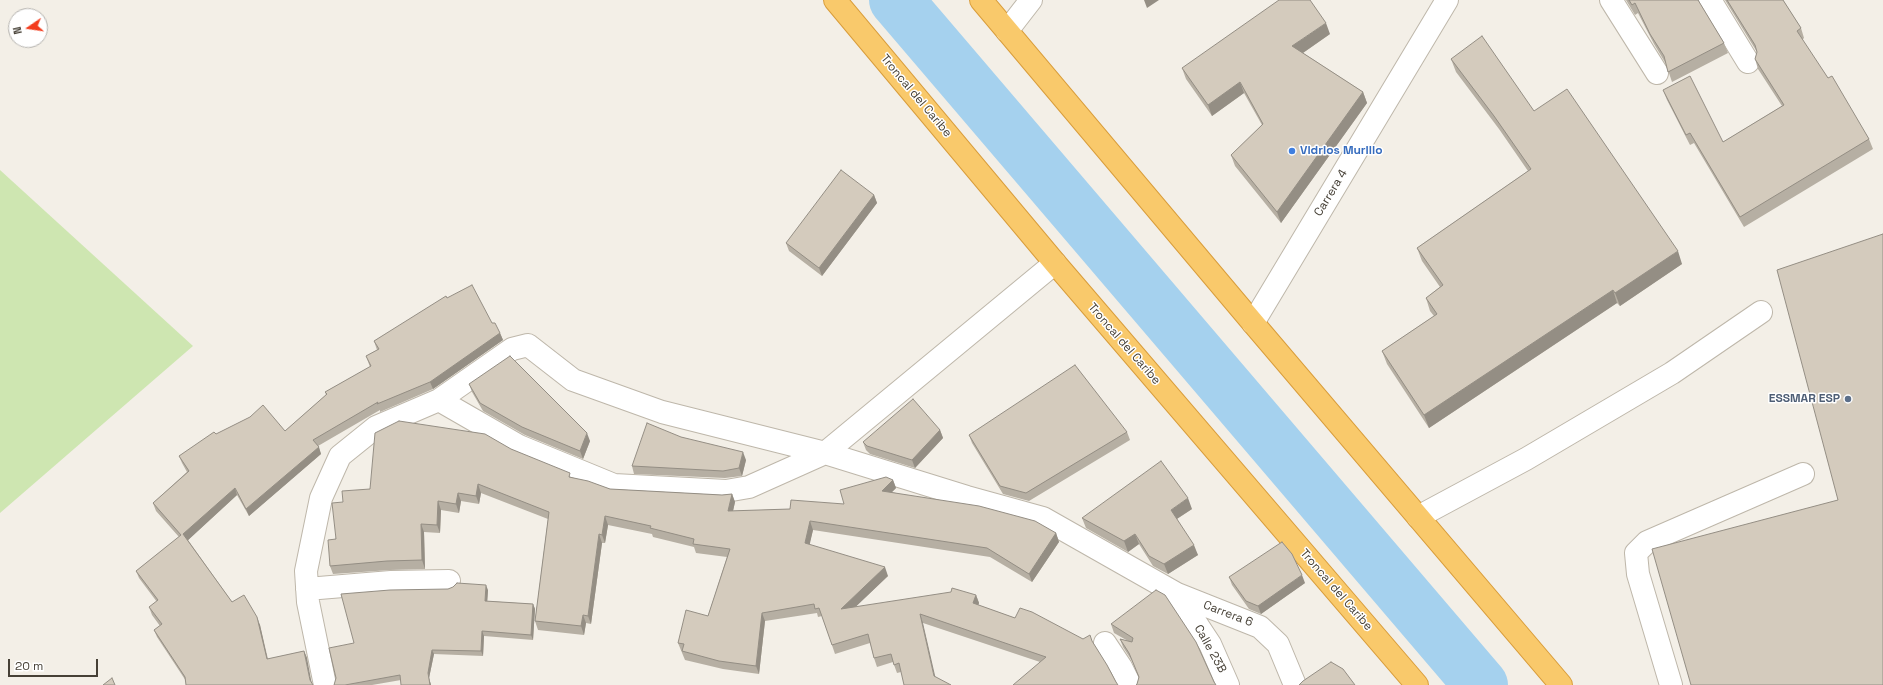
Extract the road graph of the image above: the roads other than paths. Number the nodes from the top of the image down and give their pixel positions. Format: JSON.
{"nodes":[{"id":1,"x":836,"y":0,"type":"edge"},
{"id":2,"x":981,"y":0,"type":"edge"},
{"id":3,"x":1031,"y":0,"type":"edge"},
{"id":4,"x":1447,"y":0,"type":"edge"},
{"id":5,"x":1611,"y":0,"type":"edge"},
{"id":6,"x":1710,"y":0,"type":"edge"},
{"id":7,"x":1007,"y":31,"type":"junction"},
{"id":8,"x":1748,"y":62,"type":"dead end"},
{"id":9,"x":1657,"y":73,"type":"dead end"},
{"id":10,"x":1055,"y":263,"type":"junction"},
{"id":11,"x":1761,"y":312,"type":"dead end"},
{"id":12,"x":1252,"y":323,"type":"junction"},
{"id":13,"x":438,"y":400,"type":"junction"},
{"id":14,"x":825,"y":454,"type":"junction"},
{"id":15,"x":1803,"y":474,"type":"dead end"},
{"id":16,"x":1418,"y":517,"type":"junction"},
{"id":17,"x":449,"y":581,"type":"dead end"},
{"id":18,"x":307,"y":589,"type":"junction"},
{"id":19,"x":1177,"y":594,"type":"junction"},
{"id":20,"x":1104,"y":643,"type":"dead end"},
{"id":21,"x":325,"y":685,"type":"edge"},
{"id":22,"x":1130,"y":685,"type":"edge"},
{"id":23,"x":1228,"y":685,"type":"edge"},
{"id":24,"x":1295,"y":685,"type":"edge"},
{"id":25,"x":1417,"y":685,"type":"edge"},
{"id":26,"x":1561,"y":685,"type":"edge"},
{"id":27,"x":1671,"y":685,"type":"edge"}],
"edges":[{"from":1,"to":10,"type":"highway","name":"Troncal del Caribe"},
{"from":2,"to":7,"type":"highway"},
{"from":3,"to":7,"type":"street"},
{"from":4,"to":12,"type":"street","name":"Carrera 4"},
{"from":5,"to":9,"type":"street"},
{"from":6,"to":8,"type":"street"},
{"from":7,"to":12,"type":"highway"},
{"from":10,"to":14,"type":"street"},
{"from":10,"to":25,"type":"highway","name":"Troncal del Caribe"},
{"from":11,"to":16,"type":"street"},
{"from":12,"to":16,"type":"highway"},
{"from":13,"to":14,"type":"street"},
{"from":13,"to":14,"type":"street","name":"Carrera 6"},
{"from":13,"to":18,"type":"street"},
{"from":14,"to":19,"type":"street","name":"Carrera 6"},
{"from":15,"to":27,"type":"street"},
{"from":16,"to":26,"type":"highway"},
{"from":17,"to":18,"type":"street"},
{"from":18,"to":21,"type":"street"},
{"from":19,"to":23,"type":"street","name":"Calle 23B"},
{"from":19,"to":24,"type":"street","name":"Carrera 6"},
{"from":20,"to":22,"type":"street"}]}
